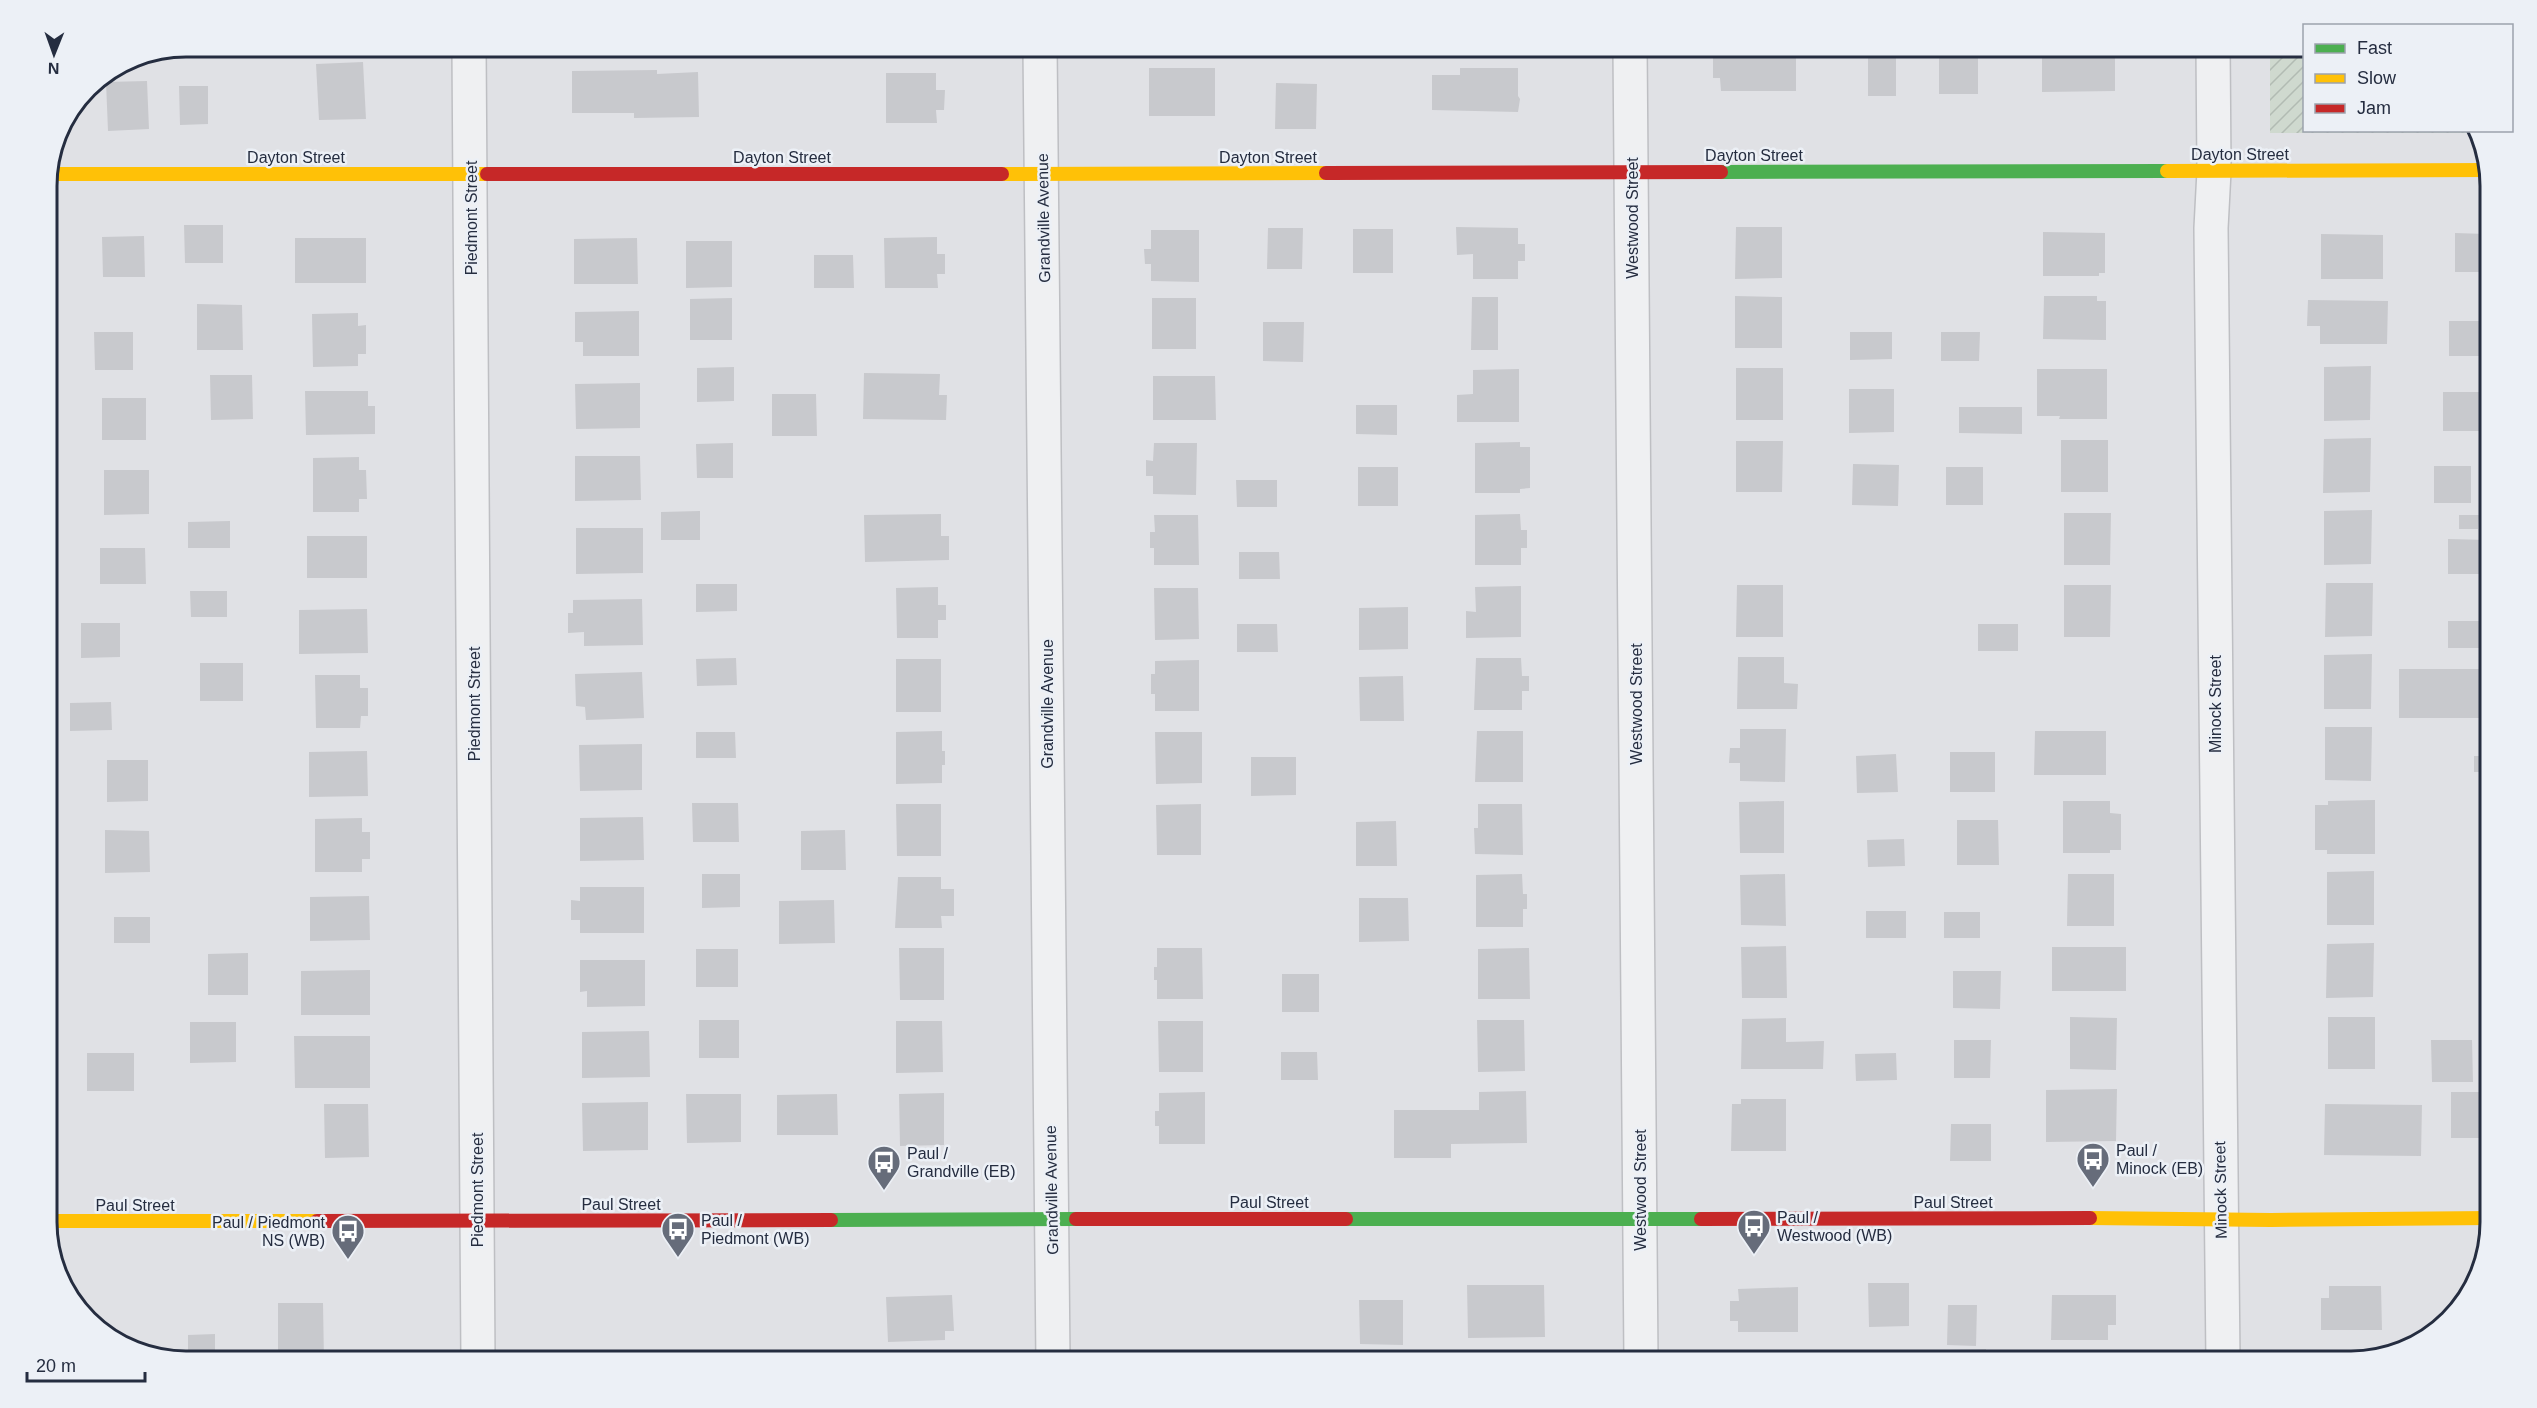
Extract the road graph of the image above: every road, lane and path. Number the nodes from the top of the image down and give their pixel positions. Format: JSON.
{"nodes":[{"id":1,"x":469,"y":57,"type":"edge"},
{"id":2,"x":1041,"y":57,"type":"edge"},
{"id":3,"x":1630,"y":57,"type":"edge"},
{"id":4,"x":2213,"y":57,"type":"edge"},
{"id":5,"x":2479,"y":170,"type":"edge"},
{"id":6,"x":2214,"y":171,"type":"junction"},
{"id":7,"x":1631,"y":172,"type":"junction"},
{"id":8,"x":471,"y":173,"type":"junction"},
{"id":9,"x":58,"y":174,"type":"edge"},
{"id":10,"x":1042,"y":174,"type":"junction"},
{"id":11,"x":1051,"y":1218,"type":"junction"},
{"id":12,"x":2480,"y":1218,"type":"edge"},
{"id":13,"x":1640,"y":1219,"type":"junction"},
{"id":14,"x":2220,"y":1219,"type":"junction"},
{"id":15,"x":57,"y":1221,"type":"edge"},
{"id":16,"x":477,"y":1221,"type":"junction"},
{"id":17,"x":478,"y":1351,"type":"edge"},
{"id":18,"x":1053,"y":1351,"type":"edge"},
{"id":19,"x":1641,"y":1351,"type":"edge"},
{"id":20,"x":2223,"y":1351,"type":"edge"}],
"edges":[{"from":1,"to":8,"type":"street","name":"Piedmont Street"},
{"from":2,"to":10,"type":"street","name":"Grandville Avenue"},
{"from":3,"to":7,"type":"street","name":"Westwood Street"},
{"from":4,"to":6,"type":"street","name":"Minock Street"},
{"from":5,"to":6,"type":"street","name":"Dayton Street"},
{"from":6,"to":7,"type":"street","name":"Dayton Street"},
{"from":6,"to":14,"type":"street","name":"Minock Street"},
{"from":7,"to":10,"type":"street","name":"Dayton Street"},
{"from":7,"to":13,"type":"street","name":"Westwood Street"},
{"from":8,"to":9,"type":"street","name":"Dayton Street"},
{"from":8,"to":10,"type":"street","name":"Dayton Street"},
{"from":8,"to":16,"type":"street","name":"Piedmont Street"},
{"from":10,"to":11,"type":"street","name":"Grandville Avenue"},
{"from":11,"to":13,"type":"street","name":"Paul Street"},
{"from":11,"to":16,"type":"street","name":"Paul Street"},
{"from":11,"to":18,"type":"street","name":"Grandville Avenue"},
{"from":12,"to":14,"type":"street","name":"Paul Street"},
{"from":13,"to":14,"type":"street","name":"Paul Street"},
{"from":13,"to":19,"type":"street","name":"Westwood Street"},
{"from":14,"to":20,"type":"street","name":"Minock Street"},
{"from":15,"to":16,"type":"street","name":"Paul Street"},
{"from":16,"to":17,"type":"street","name":"Piedmont Street"}]}
